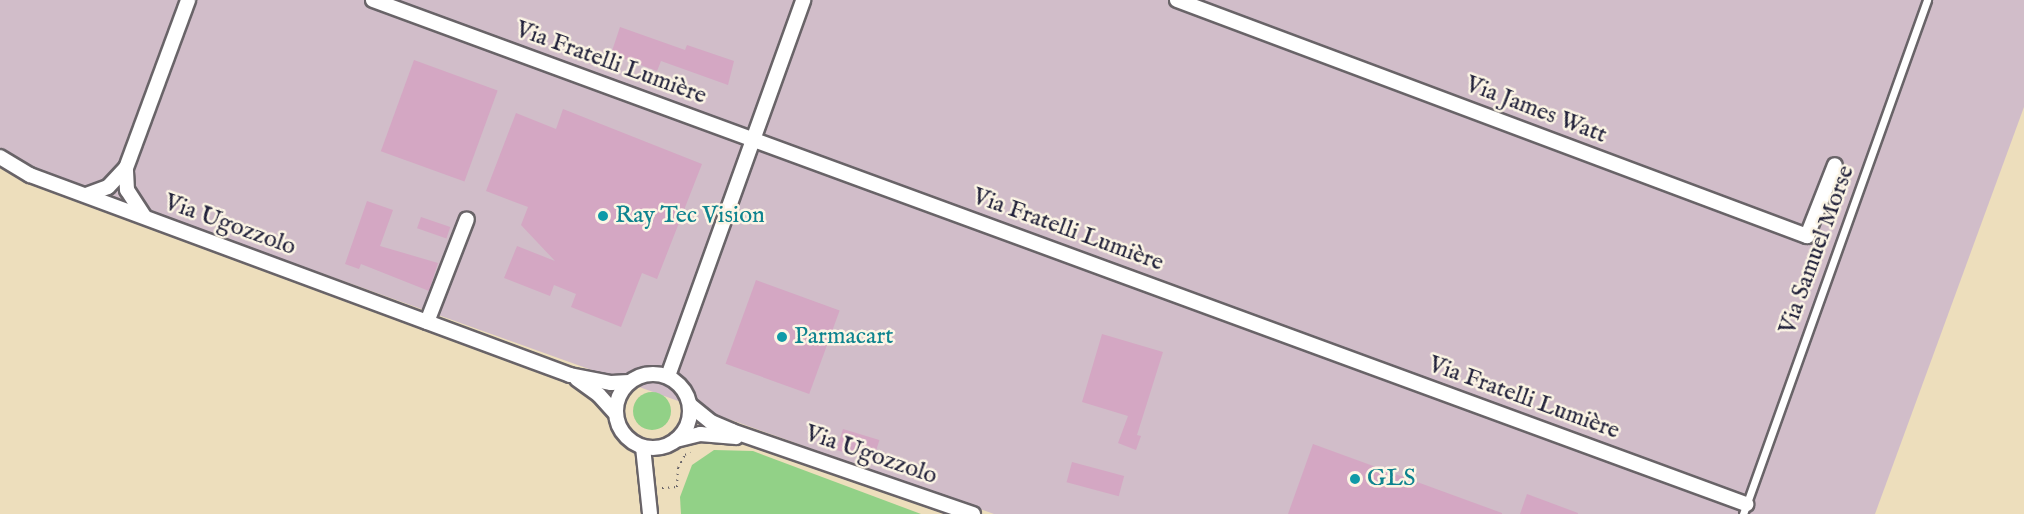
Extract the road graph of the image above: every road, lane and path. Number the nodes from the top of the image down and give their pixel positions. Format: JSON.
{"nodes":[{"id":1,"x":188,"y":0,"type":"edge"},
{"id":2,"x":373,"y":0,"type":"edge"},
{"id":3,"x":803,"y":0,"type":"edge"},
{"id":4,"x":1177,"y":0,"type":"edge"},
{"id":5,"x":1928,"y":0,"type":"edge"},
{"id":6,"x":752,"y":138,"type":"junction"},
{"id":7,"x":0,"y":157,"type":"edge"},
{"id":8,"x":1835,"y":165,"type":"dead end"},
{"id":9,"x":126,"y":168,"type":"junction"},
{"id":10,"x":0,"y":169,"type":"edge"},
{"id":11,"x":18,"y":170,"type":"junction"},
{"id":12,"x":86,"y":195,"type":"junction"},
{"id":13,"x":144,"y":216,"type":"junction"},
{"id":14,"x":467,"y":219,"type":"dead end"},
{"id":15,"x":427,"y":321,"type":"junction"},
{"id":16,"x":570,"y":375,"type":"junction"},
{"id":17,"x":668,"y":376,"type":"junction"},
{"id":18,"x":628,"y":382,"type":"junction"},
{"id":19,"x":690,"y":405,"type":"junction"},
{"id":20,"x":616,"y":414,"type":"junction"},
{"id":21,"x":753,"y":439,"type":"junction"},
{"id":22,"x":676,"y":440,"type":"junction"},
{"id":23,"x":643,"y":447,"type":"junction"},
{"id":24,"x":698,"y":448,"type":"dead end"},
{"id":25,"x":648,"y":489,"type":"junction"},
{"id":26,"x":1744,"y":509,"type":"edge"},
{"id":27,"x":650,"y":514,"type":"edge"},
{"id":28,"x":973,"y":514,"type":"edge"}],
"edges":[{"from":1,"to":9,"type":"street"},
{"from":2,"to":6,"type":"street","name":"Via Fratelli Lumière"},
{"from":3,"to":6,"type":"street"},
{"from":4,"to":8,"type":"street","name":"Via James Watt"},
{"from":5,"to":26,"type":"lane","name":"Via Samuel Morse"},
{"from":6,"to":17,"type":"street"},
{"from":6,"to":26,"type":"street","name":"Via Fratelli Lumière"},
{"from":7,"to":11,"type":"street","name":"Via Ugozzolo"},
{"from":9,"to":12,"type":"street"},
{"from":9,"to":13,"type":"street"},
{"from":10,"to":11,"type":"street","name":"Via Ugozzolo"},
{"from":11,"to":12,"type":"street","name":"Via Ugozzolo"},
{"from":12,"to":13,"type":"street","name":"Via Ugozzolo"},
{"from":13,"to":15,"type":"street","name":"Via Ugozzolo"},
{"from":14,"to":15,"type":"street"},
{"from":15,"to":16,"type":"street","name":"Via Ugozzolo"},
{"from":16,"to":18,"type":"street","name":"Via Ugozzolo"},
{"from":16,"to":20,"type":"street","name":"Via Ugozzolo"},
{"from":17,"to":18,"type":"street"},
{"from":17,"to":19,"type":"street"},
{"from":18,"to":20,"type":"street"},
{"from":19,"to":21,"type":"street","name":"Via Ugozzolo"},
{"from":19,"to":22,"type":"street"},
{"from":20,"to":23,"type":"street"},
{"from":21,"to":22,"type":"street","name":"Via Ugozzolo"},
{"from":21,"to":28,"type":"street","name":"Via Ugozzolo"},
{"from":22,"to":23,"type":"street"},
{"from":23,"to":25,"type":"street"},
{"from":24,"to":25,"type":"path"},
{"from":25,"to":27,"type":"street"}]}
